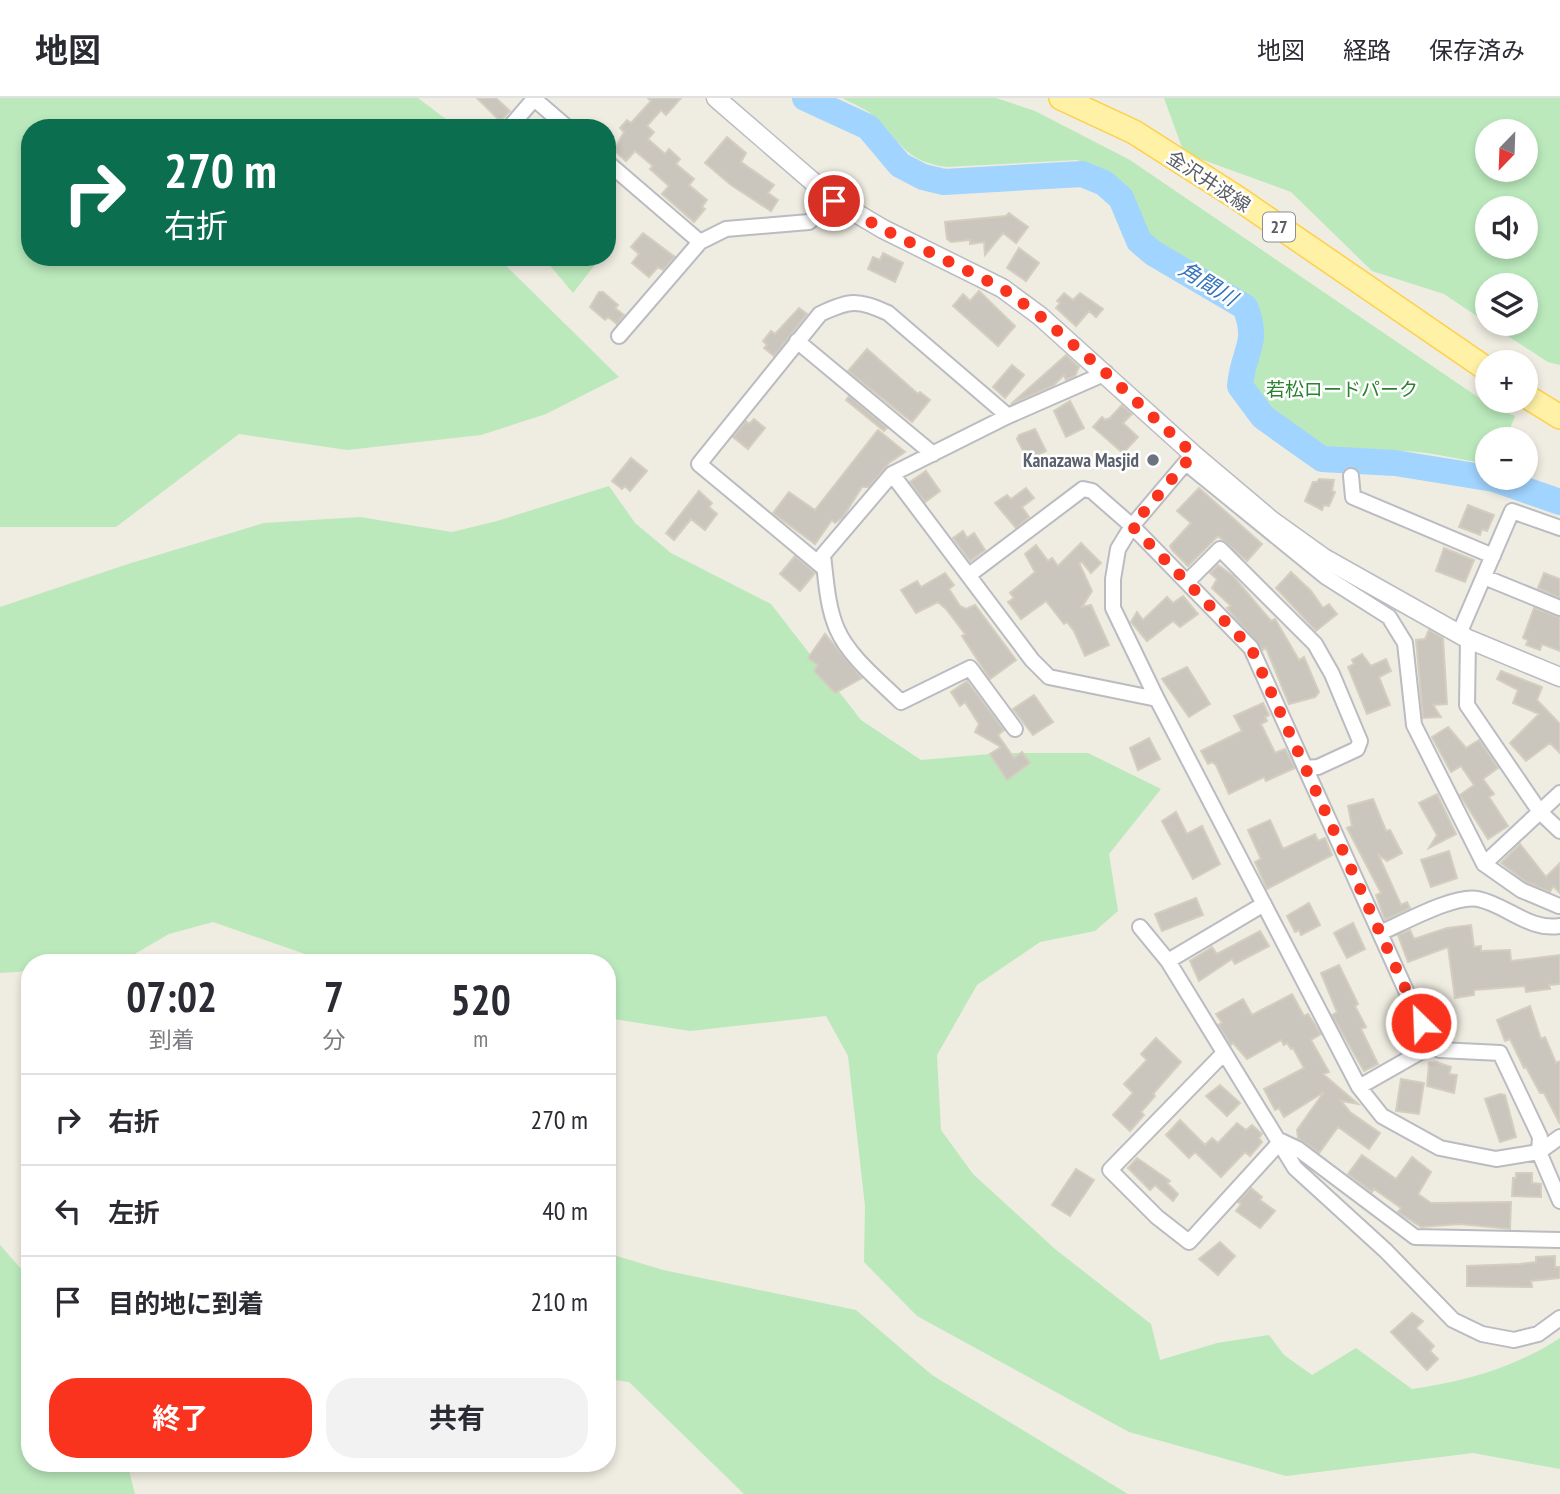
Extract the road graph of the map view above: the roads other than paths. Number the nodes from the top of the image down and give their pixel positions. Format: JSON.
{"nodes":[{"id":1,"x":716,"y":98,"type":"edge"},
{"id":2,"x":1061,"y":98,"type":"edge"},
{"id":3,"x":533,"y":99,"type":"edge"},
{"id":4,"x":516,"y":119,"type":"edge"},
{"id":5,"x":557,"y":119,"type":"edge"},
{"id":6,"x":616,"y":170,"type":"edge"},
{"id":7,"x":834,"y":201,"type":"junction"},
{"id":8,"x":699,"y":242,"type":"junction"},
{"id":9,"x":619,"y":336,"type":"dead end"},
{"id":10,"x":797,"y":341,"type":"junction"},
{"id":11,"x":1475,"y":361,"type":"edge"},
{"id":12,"x":1106,"y":373,"type":"junction"},
{"id":13,"x":1538,"y":403,"type":"edge"},
{"id":14,"x":1008,"y":416,"type":"junction"},
{"id":15,"x":1560,"y":417,"type":"edge"},
{"id":16,"x":933,"y":454,"type":"junction"},
{"id":17,"x":1189,"y":459,"type":"junction"},
{"id":18,"x":892,"y":474,"type":"junction"},
{"id":19,"x":1351,"y":475,"type":"dead end"},
{"id":20,"x":1132,"y":526,"type":"junction"},
{"id":21,"x":1560,"y":528,"type":"edge"},
{"id":22,"x":1493,"y":556,"type":"junction"},
{"id":23,"x":824,"y":568,"type":"junction"},
{"id":24,"x":969,"y":575,"type":"junction"},
{"id":25,"x":1484,"y":577,"type":"junction"},
{"id":26,"x":1187,"y":582,"type":"junction"},
{"id":27,"x":1560,"y":608,"type":"edge"},
{"id":28,"x":1464,"y":636,"type":"junction"},
{"id":29,"x":1560,"y":677,"type":"edge"},
{"id":30,"x":1157,"y":699,"type":"junction"},
{"id":31,"x":1015,"y":729,"type":"dead end"},
{"id":32,"x":1305,"y":768,"type":"junction"},
{"id":33,"x":1560,"y":793,"type":"edge"},
{"id":34,"x":1540,"y":812,"type":"junction"},
{"id":35,"x":1560,"y":831,"type":"edge"},
{"id":36,"x":1484,"y":864,"type":"junction"},
{"id":37,"x":1264,"y":904,"type":"junction"},
{"id":38,"x":1559,"y":906,"type":"edge"},
{"id":39,"x":1560,"y":926,"type":"edge"},
{"id":40,"x":1140,"y":927,"type":"dead end"},
{"id":41,"x":1380,"y":933,"type":"junction"},
{"id":42,"x":1168,"y":961,"type":"junction"},
{"id":43,"x":1432,"y":1046,"type":"junction"},
{"id":44,"x":1223,"y":1054,"type":"junction"},
{"id":45,"x":1359,"y":1087,"type":"junction"},
{"id":46,"x":1560,"y":1137,"type":"edge"},
{"id":47,"x":1281,"y":1142,"type":"junction"},
{"id":48,"x":1539,"y":1152,"type":"junction"},
{"id":49,"x":1560,"y":1201,"type":"edge"},
{"id":50,"x":1560,"y":1240,"type":"edge"},
{"id":51,"x":1560,"y":1318,"type":"edge"}],
"edges":[{"from":1,"to":7,"type":"street"},
{"from":2,"to":11,"type":"main road","name":"金沢井波線","number":"27"},
{"from":3,"to":4,"type":"street"},
{"from":3,"to":5,"type":"street"},
{"from":6,"to":8,"type":"street"},
{"from":7,"to":8,"type":"street"},
{"from":7,"to":12,"type":"street"},
{"from":8,"to":9,"type":"street"},
{"from":10,"to":14,"type":"street"},
{"from":10,"to":16,"type":"street"},
{"from":10,"to":23,"type":"street"},
{"from":12,"to":14,"type":"street"},
{"from":12,"to":17,"type":"street"},
{"from":13,"to":15,"type":"main road"},
{"from":14,"to":16,"type":"street"},
{"from":16,"to":18,"type":"street"},
{"from":17,"to":20,"type":"street"},
{"from":17,"to":28,"type":"street"},
{"from":17,"to":36,"type":"street"},
{"from":18,"to":23,"type":"street"},
{"from":18,"to":24,"type":"street"},
{"from":19,"to":22,"type":"street"},
{"from":20,"to":24,"type":"street"},
{"from":20,"to":26,"type":"street"},
{"from":20,"to":30,"type":"street"},
{"from":21,"to":22,"type":"street"},
{"from":22,"to":25,"type":"street"},
{"from":23,"to":31,"type":"street"},
{"from":24,"to":30,"type":"street"},
{"from":25,"to":27,"type":"street"},
{"from":25,"to":28,"type":"street"},
{"from":26,"to":32,"type":"street"},
{"from":26,"to":32,"type":"street"},
{"from":28,"to":29,"type":"street"},
{"from":28,"to":34,"type":"street"},
{"from":30,"to":37,"type":"street"},
{"from":32,"to":41,"type":"street"},
{"from":33,"to":34,"type":"street"},
{"from":34,"to":35,"type":"street"},
{"from":34,"to":36,"type":"street"},
{"from":36,"to":38,"type":"street"},
{"from":37,"to":42,"type":"street"},
{"from":37,"to":45,"type":"street"},
{"from":39,"to":41,"type":"street"},
{"from":40,"to":42,"type":"street"},
{"from":41,"to":43,"type":"street"},
{"from":42,"to":44,"type":"street"},
{"from":43,"to":45,"type":"street"},
{"from":43,"to":48,"type":"street"},
{"from":44,"to":47,"type":"street"},
{"from":44,"to":47,"type":"street"},
{"from":45,"to":48,"type":"street"},
{"from":46,"to":48,"type":"street"},
{"from":47,"to":50,"type":"street"},
{"from":47,"to":51,"type":"street"},
{"from":48,"to":49,"type":"street"}]}
